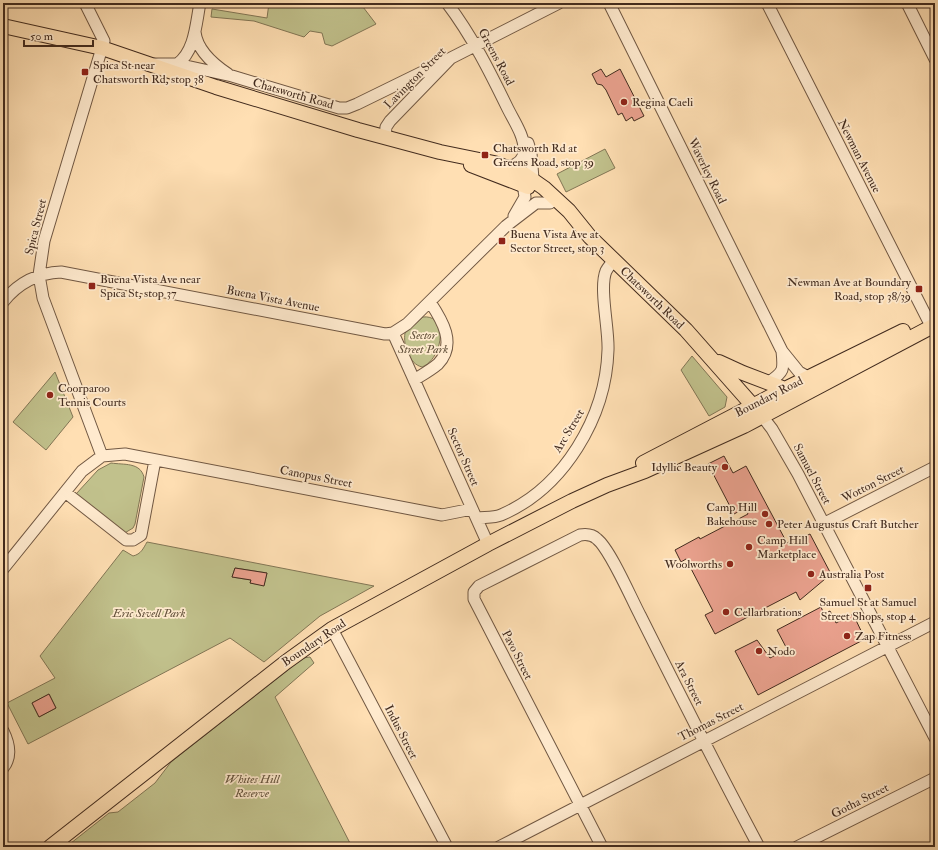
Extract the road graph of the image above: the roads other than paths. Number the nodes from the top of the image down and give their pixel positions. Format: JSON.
{"nodes":[{"id":1,"x":85,"y":3,"type":"edge"},
{"id":2,"x":200,"y":3,"type":"edge"},
{"id":3,"x":447,"y":3,"type":"edge"},
{"id":4,"x":559,"y":3,"type":"edge"},
{"id":5,"x":609,"y":3,"type":"edge"},
{"id":6,"x":767,"y":3,"type":"edge"},
{"id":7,"x":907,"y":3,"type":"edge"},
{"id":8,"x":3,"y":26,"type":"edge"},
{"id":9,"x":195,"y":32,"type":"junction"},
{"id":10,"x":475,"y":45,"type":"junction"},
{"id":11,"x":102,"y":48,"type":"junction"},
{"id":12,"x":934,"y":55,"type":"edge"},
{"id":13,"x":451,"y":58,"type":"junction"},
{"id":14,"x":150,"y":64,"type":"junction"},
{"id":15,"x":177,"y":64,"type":"junction"},
{"id":16,"x":232,"y":76,"type":"junction"},
{"id":17,"x":516,"y":126,"type":"junction"},
{"id":18,"x":385,"y":137,"type":"junction"},
{"id":19,"x":440,"y":152,"type":"junction"},
{"id":20,"x":508,"y":167,"type":"junction"},
{"id":21,"x":528,"y":182,"type":"junction"},
{"id":22,"x":550,"y":203,"type":"junction"},
{"id":23,"x":506,"y":226,"type":"junction"},
{"id":24,"x":590,"y":237,"type":"junction"},
{"id":25,"x":613,"y":261,"type":"junction"},
{"id":26,"x":39,"y":275,"type":"junction"},
{"id":27,"x":3,"y":302,"type":"edge"},
{"id":28,"x":430,"y":302,"type":"junction"},
{"id":29,"x":932,"y":320,"type":"edge"},
{"id":30,"x":393,"y":333,"type":"junction"},
{"id":31,"x":782,"y":351,"type":"junction"},
{"id":32,"x":713,"y":359,"type":"junction"},
{"id":33,"x":808,"y":377,"type":"junction"},
{"id":34,"x":414,"y":380,"type":"junction"},
{"id":35,"x":769,"y":382,"type":"junction"},
{"id":36,"x":785,"y":389,"type":"junction"},
{"id":37,"x":752,"y":405,"type":"junction"},
{"id":38,"x":762,"y":416,"type":"junction"},
{"id":39,"x":102,"y":456,"type":"junction"},
{"id":40,"x":155,"y":460,"type":"junction"},
{"id":41,"x":935,"y":467,"type":"edge"},
{"id":42,"x":607,"y":485,"type":"junction"},
{"id":43,"x":65,"y":492,"type":"junction"},
{"id":44,"x":474,"y":514,"type":"junction"},
{"id":45,"x":824,"y":524,"type":"junction"},
{"id":46,"x":591,"y":535,"type":"joint"},
{"id":47,"x":488,"y":544,"type":"junction"},
{"id":48,"x":3,"y":569,"type":"edge"},
{"id":49,"x":935,"y":622,"type":"edge"},
{"id":50,"x":332,"y":629,"type":"junction"},
{"id":51,"x":887,"y":646,"type":"junction"},
{"id":52,"x":3,"y":730,"type":"edge"},
{"id":53,"x":935,"y":738,"type":"edge"},
{"id":54,"x":703,"y":741,"type":"junction"},
{"id":55,"x":3,"y":768,"type":"edge"},
{"id":56,"x":935,"y":778,"type":"edge"},
{"id":57,"x":580,"y":805,"type":"junction"},
{"id":58,"x":50,"y":847,"type":"edge"},
{"id":59,"x":447,"y":847,"type":"edge"},
{"id":60,"x":499,"y":847,"type":"edge"},
{"id":61,"x":602,"y":847,"type":"edge"},
{"id":62,"x":759,"y":847,"type":"edge"},
{"id":63,"x":797,"y":847,"type":"edge"}],
"edges":[{"from":1,"to":11,"type":"street"},
{"from":2,"to":9,"type":"street"},
{"from":3,"to":10,"type":"street","name":"Greens Road"},
{"from":4,"to":10,"type":"street","name":"Lavington Street"},
{"from":5,"to":31,"type":"street","name":"Waverley Road"},
{"from":6,"to":29,"type":"street","name":"Newman Avenue"},
{"from":7,"to":12,"type":"street"},
{"from":8,"to":11,"type":"main road","name":"Chatsworth Road"},
{"from":9,"to":15,"type":"street"},
{"from":9,"to":16,"type":"street"},
{"from":10,"to":13,"type":"street","name":"Lavington Street"},
{"from":10,"to":17,"type":"street","name":"Greens Road"},
{"from":11,"to":14,"type":"main road","name":"Chatsworth Road"},
{"from":11,"to":26,"type":"street","name":"Spica Street"},
{"from":13,"to":16,"type":"street","name":"Chatsworth Road"},
{"from":13,"to":18,"type":"street","name":"Lavington Street"},
{"from":14,"to":15,"type":"street","name":"Chatsworth Road"},
{"from":14,"to":18,"type":"main road","name":"Chatsworth Road"},
{"from":15,"to":16,"type":"street","name":"Chatsworth Road"},
{"from":17,"to":20,"type":"street","name":"Greens Road"},
{"from":17,"to":21,"type":"street","name":"Greens Road"},
{"from":18,"to":19,"type":"main road","name":"Chatsworth Road"},
{"from":19,"to":20,"type":"main road","name":"Chatsworth Road"},
{"from":19,"to":21,"type":"main road","name":"Chatsworth Road"},
{"from":20,"to":21,"type":"main road","name":"Chatsworth Road"},
{"from":21,"to":22,"type":"main road","name":"Chatsworth Road"},
{"from":21,"to":23,"type":"street"},
{"from":21,"to":24,"type":"main road","name":"Chatsworth Road"},
{"from":22,"to":23,"type":"street"},
{"from":22,"to":24,"type":"main road","name":"Chatsworth Road"},
{"from":23,"to":28,"type":"street"},
{"from":24,"to":25,"type":"main road","name":"Chatsworth Road"},
{"from":25,"to":32,"type":"main road","name":"Chatsworth Road"},
{"from":25,"to":44,"type":"street","name":"Arc Street"},
{"from":26,"to":27,"type":"street","name":"Buena Vista Avenue"},
{"from":26,"to":30,"type":"street","name":"Buena Vista Avenue"},
{"from":26,"to":39,"type":"street","name":"Spica Street"},
{"from":28,"to":30,"type":"street"},
{"from":28,"to":34,"type":"street"},
{"from":29,"to":33,"type":"main road","name":"Boundary Road"},
{"from":29,"to":38,"type":"main road","name":"Boundary Road"},
{"from":30,"to":34,"type":"street","name":"Sector Street"},
{"from":31,"to":33,"type":"street","name":"Waverley Road"},
{"from":31,"to":35,"type":"street","name":"Waverley Road"},
{"from":32,"to":35,"type":"main road","name":"Chatsworth Road"},
{"from":32,"to":37,"type":"main road","name":"Chatsworth Road"},
{"from":33,"to":36,"type":"main road","name":"Boundary Road"},
{"from":34,"to":44,"type":"street","name":"Sector Street"},
{"from":35,"to":36,"type":"main road","name":"Chatsworth Road"},
{"from":36,"to":37,"type":"main road","name":"Boundary Road"},
{"from":37,"to":38,"type":"main road","name":"Chatsworth Road"},
{"from":37,"to":42,"type":"main road","name":"Boundary Road"},
{"from":38,"to":42,"type":"main road","name":"Boundary Road"},
{"from":38,"to":45,"type":"street","name":"Samuel Street"},
{"from":39,"to":40,"type":"street","name":"Canopus Street"},
{"from":39,"to":43,"type":"street"},
{"from":40,"to":43,"type":"street"},
{"from":40,"to":44,"type":"street","name":"Canopus Street"},
{"from":41,"to":45,"type":"street","name":"Wotton Street"},
{"from":42,"to":47,"type":"main road","name":"Boundary Road"},
{"from":43,"to":48,"type":"street"},
{"from":44,"to":47,"type":"street","name":"Sector Street"},
{"from":45,"to":51,"type":"street","name":"Samuel Street"},
{"from":46,"to":54,"type":"street","name":"Ara Street"},
{"from":46,"to":57,"type":"street","name":"Pavo Street"},
{"from":47,"to":50,"type":"main road","name":"Boundary Road"},
{"from":49,"to":51,"type":"street","name":"Thomas Street"},
{"from":50,"to":58,"type":"main road","name":"Boundary Road"},
{"from":50,"to":59,"type":"street","name":"Indus Street"},
{"from":51,"to":53,"type":"street","name":"Samuel Street"},
{"from":51,"to":54,"type":"street","name":"Thomas Street"},
{"from":52,"to":55,"type":"street"},
{"from":54,"to":57,"type":"street","name":"Thomas Street"},
{"from":54,"to":62,"type":"street","name":"Ara Street"},
{"from":56,"to":63,"type":"street","name":"Gotha Street"},
{"from":57,"to":60,"type":"street","name":"Thomas Street"},
{"from":57,"to":61,"type":"street","name":"Pavo Street"}]}
